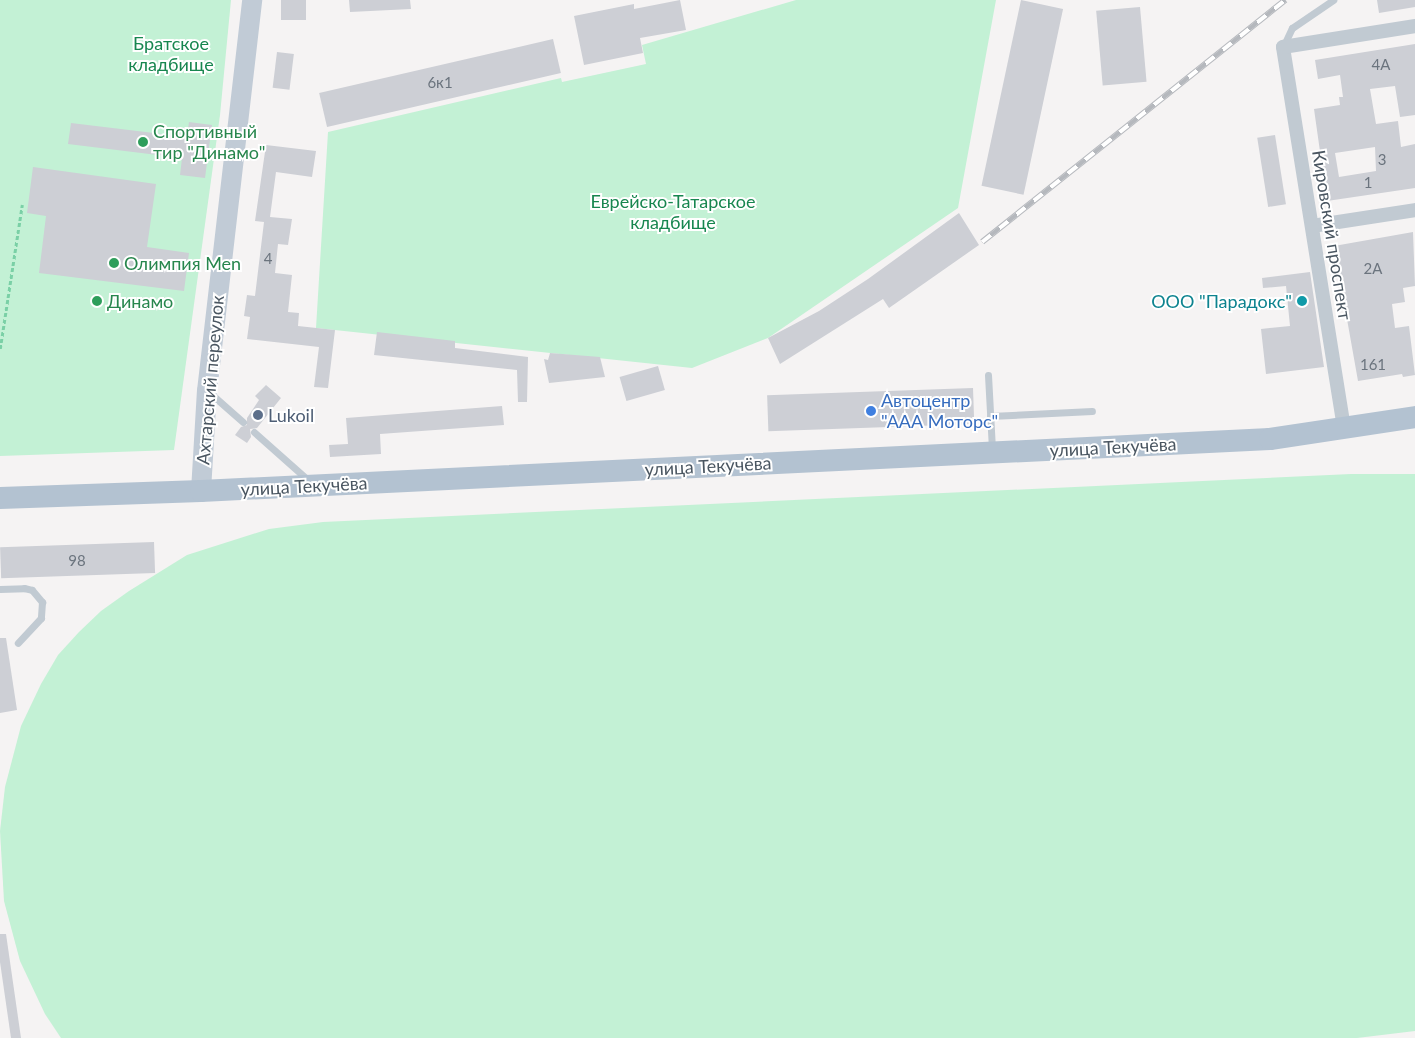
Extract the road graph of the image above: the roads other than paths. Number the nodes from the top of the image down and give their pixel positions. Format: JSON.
{"nodes":[{"id":1,"x":252,"y":0,"type":"edge"},
{"id":2,"x":1333,"y":0,"type":"edge"},
{"id":3,"x":1415,"y":26,"type":"edge"},
{"id":4,"x":1283,"y":48,"type":"junction"},
{"id":5,"x":1415,"y":210,"type":"edge"},
{"id":6,"x":1312,"y":226,"type":"junction"},
{"id":7,"x":988,"y":375,"type":"dead end"},
{"id":8,"x":206,"y":391,"type":"junction"},
{"id":9,"x":1092,"y":411,"type":"dead end"},
{"id":10,"x":990,"y":416,"type":"junction"},
{"id":11,"x":1415,"y":417,"type":"edge"},
{"id":12,"x":243,"y":422,"type":"dead end"},
{"id":13,"x":1344,"y":428,"type":"junction"},
{"id":14,"x":254,"y":432,"type":"dead end"},
{"id":15,"x":993,"y":453,"type":"junction"},
{"id":16,"x":314,"y":486,"type":"junction"},
{"id":17,"x":200,"y":491,"type":"junction"},
{"id":18,"x":0,"y":498,"type":"edge"},
{"id":19,"x":0,"y":589,"type":"edge"},
{"id":20,"x":18,"y":643,"type":"dead end"}],
"edges":[{"from":1,"to":8,"type":"street","name":"Ахтарский переулок"},
{"from":2,"to":4,"type":"lane"},
{"from":3,"to":4,"type":"street"},
{"from":4,"to":6,"type":"street","name":"Кировский проспект"},
{"from":5,"to":6,"type":"street"},
{"from":6,"to":13,"type":"street","name":"Кировский проспект"},
{"from":7,"to":10,"type":"lane"},
{"from":8,"to":12,"type":"lane"},
{"from":8,"to":17,"type":"street","name":"Ахтарский переулок"},
{"from":9,"to":10,"type":"lane"},
{"from":10,"to":15,"type":"lane"},
{"from":11,"to":13,"type":"main road","name":"улица Текучёва"},
{"from":13,"to":15,"type":"main road","name":"улица Текучёва"},
{"from":14,"to":16,"type":"lane"},
{"from":15,"to":16,"type":"main road","name":"улица Текучёва"},
{"from":16,"to":17,"type":"main road","name":"улица Текучёва"},
{"from":17,"to":18,"type":"main road","name":"улица Текучёва"},
{"from":19,"to":20,"type":"lane"}]}
